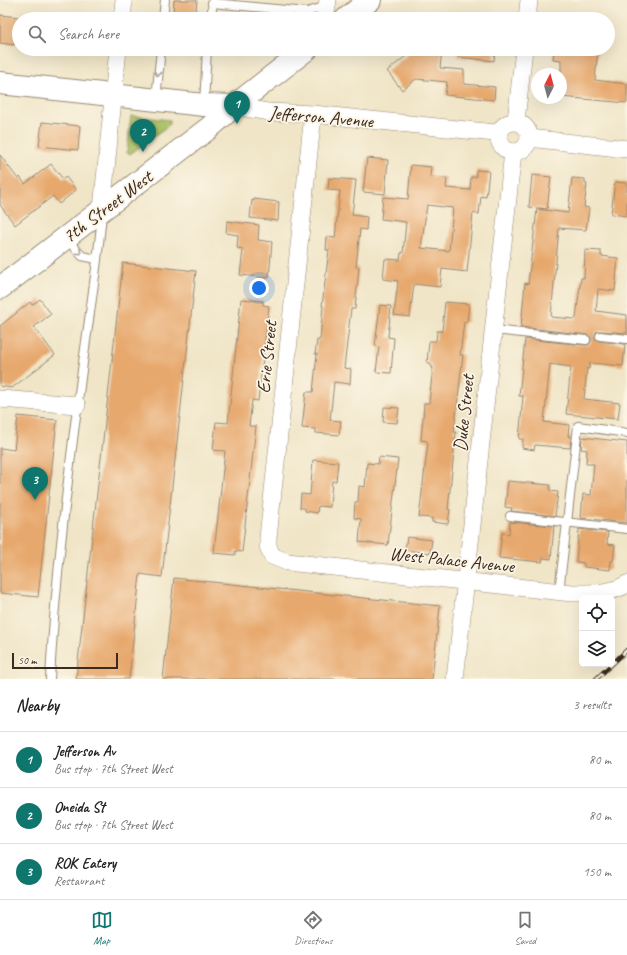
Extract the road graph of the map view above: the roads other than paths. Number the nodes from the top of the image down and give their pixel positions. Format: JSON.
{"nodes":[{"id":1,"x":124,"y":0,"type":"edge"},
{"id":2,"x":165,"y":0,"type":"edge"},
{"id":3,"x":370,"y":0,"type":"edge"},
{"id":4,"x":529,"y":0,"type":"edge"},
{"id":5,"x":212,"y":2,"type":"edge"},
{"id":6,"x":327,"y":8,"type":"edge"},
{"id":7,"x":278,"y":10,"type":"joint"},
{"id":8,"x":123,"y":12,"type":"edge"},
{"id":9,"x":164,"y":12,"type":"edge"},
{"id":10,"x":211,"y":12,"type":"edge"},
{"id":11,"x":355,"y":12,"type":"edge"},
{"id":12,"x":528,"y":12,"type":"edge"},
{"id":13,"x":117,"y":56,"type":"edge"},
{"id":14,"x":160,"y":56,"type":"edge"},
{"id":15,"x":208,"y":56,"type":"edge"},
{"id":16,"x":298,"y":56,"type":"edge"},
{"id":17,"x":523,"y":56,"type":"edge"},
{"id":18,"x":0,"y":83,"type":"edge"},
{"id":19,"x":114,"y":95,"type":"junction"},
{"id":20,"x":156,"y":99,"type":"junction"},
{"id":21,"x":204,"y":105,"type":"junction"},
{"id":22,"x":234,"y":106,"type":"junction"},
{"id":23,"x":313,"y":114,"type":"junction"},
{"id":24,"x":516,"y":122,"type":"junction"},
{"id":25,"x":499,"y":135,"type":"junction"},
{"id":26,"x":529,"y":138,"type":"junction"},
{"id":27,"x":627,"y":149,"type":"edge"},
{"id":28,"x":513,"y":152,"type":"junction"},
{"id":29,"x":102,"y":210,"type":"junction"},
{"id":30,"x":66,"y":237,"type":"junction"},
{"id":31,"x":96,"y":259,"type":"junction"},
{"id":32,"x":0,"y":288,"type":"edge"},
{"id":33,"x":494,"y":330,"type":"junction"},
{"id":34,"x":600,"y":336,"type":"dead end"},
{"id":35,"x":627,"y":339,"type":"edge"},
{"id":36,"x":586,"y":340,"type":"dead end"},
{"id":37,"x":0,"y":399,"type":"edge"},
{"id":38,"x":0,"y":404,"type":"edge"},
{"id":39,"x":77,"y":408,"type":"junction"},
{"id":40,"x":627,"y":433,"type":"edge"},
{"id":41,"x":510,"y":516,"type":"dead end"},
{"id":42,"x":567,"y":523,"type":"junction"},
{"id":43,"x":627,"y":529,"type":"edge"},
{"id":44,"x":272,"y":556,"type":"joint"},
{"id":45,"x":465,"y":582,"type":"junction"},
{"id":46,"x":627,"y":584,"type":"edge"},
{"id":47,"x":559,"y":592,"type":"junction"},
{"id":48,"x":50,"y":679,"type":"edge"},
{"id":49,"x":455,"y":679,"type":"edge"}],
"edges":[{"from":1,"to":8,"type":"street"},
{"from":2,"to":9,"type":"lane"},
{"from":3,"to":11,"type":"main road"},
{"from":4,"to":12,"type":"street"},
{"from":5,"to":7,"type":"lane"},
{"from":5,"to":10,"type":"lane"},
{"from":6,"to":7,"type":"lane"},
{"from":13,"to":19,"type":"street"},
{"from":14,"to":20,"type":"lane","one_way":true},
{"from":15,"to":21,"type":"lane"},
{"from":16,"to":22,"type":"main road","name":"7th Street West"},
{"from":17,"to":24,"type":"street"},
{"from":18,"to":19,"type":"main road","name":"Jefferson Avenue"},
{"from":19,"to":20,"type":"main road","name":"Jefferson Avenue"},
{"from":19,"to":29,"type":"street"},
{"from":20,"to":21,"type":"main road","name":"Jefferson Avenue"},
{"from":21,"to":22,"type":"main road","name":"Jefferson Avenue"},
{"from":22,"to":23,"type":"street","name":"Jefferson Avenue"},
{"from":22,"to":29,"type":"main road","name":"7th Street West"},
{"from":23,"to":25,"type":"street","name":"Jefferson Avenue"},
{"from":23,"to":44,"type":"street","name":"Erie Street"},
{"from":24,"to":25,"type":"street"},
{"from":24,"to":26,"type":"street"},
{"from":25,"to":28,"type":"street"},
{"from":26,"to":27,"type":"street"},
{"from":26,"to":28,"type":"street"},
{"from":28,"to":33,"type":"street","name":"Duke Street"},
{"from":29,"to":30,"type":"main road","name":"7th Street West"},
{"from":29,"to":31,"type":"lane"},
{"from":30,"to":31,"type":"lane","one_way":true},
{"from":30,"to":32,"type":"main road","name":"7th Street West"},
{"from":31,"to":39,"type":"lane"},
{"from":33,"to":36,"type":"lane"},
{"from":33,"to":45,"type":"street","name":"Duke Street"},
{"from":34,"to":35,"type":"lane"},
{"from":37,"to":39,"type":"street"},
{"from":38,"to":39,"type":"lane"},
{"from":39,"to":48,"type":"lane"},
{"from":40,"to":42,"type":"lane"},
{"from":41,"to":42,"type":"lane"},
{"from":42,"to":43,"type":"lane"},
{"from":42,"to":47,"type":"lane"},
{"from":44,"to":45,"type":"street","name":"West Palace Avenue"},
{"from":45,"to":47,"type":"street","name":"West Palace Avenue"},
{"from":45,"to":49,"type":"street","name":"Duke Street"},
{"from":46,"to":47,"type":"street","name":"West Palace Avenue"}]}
